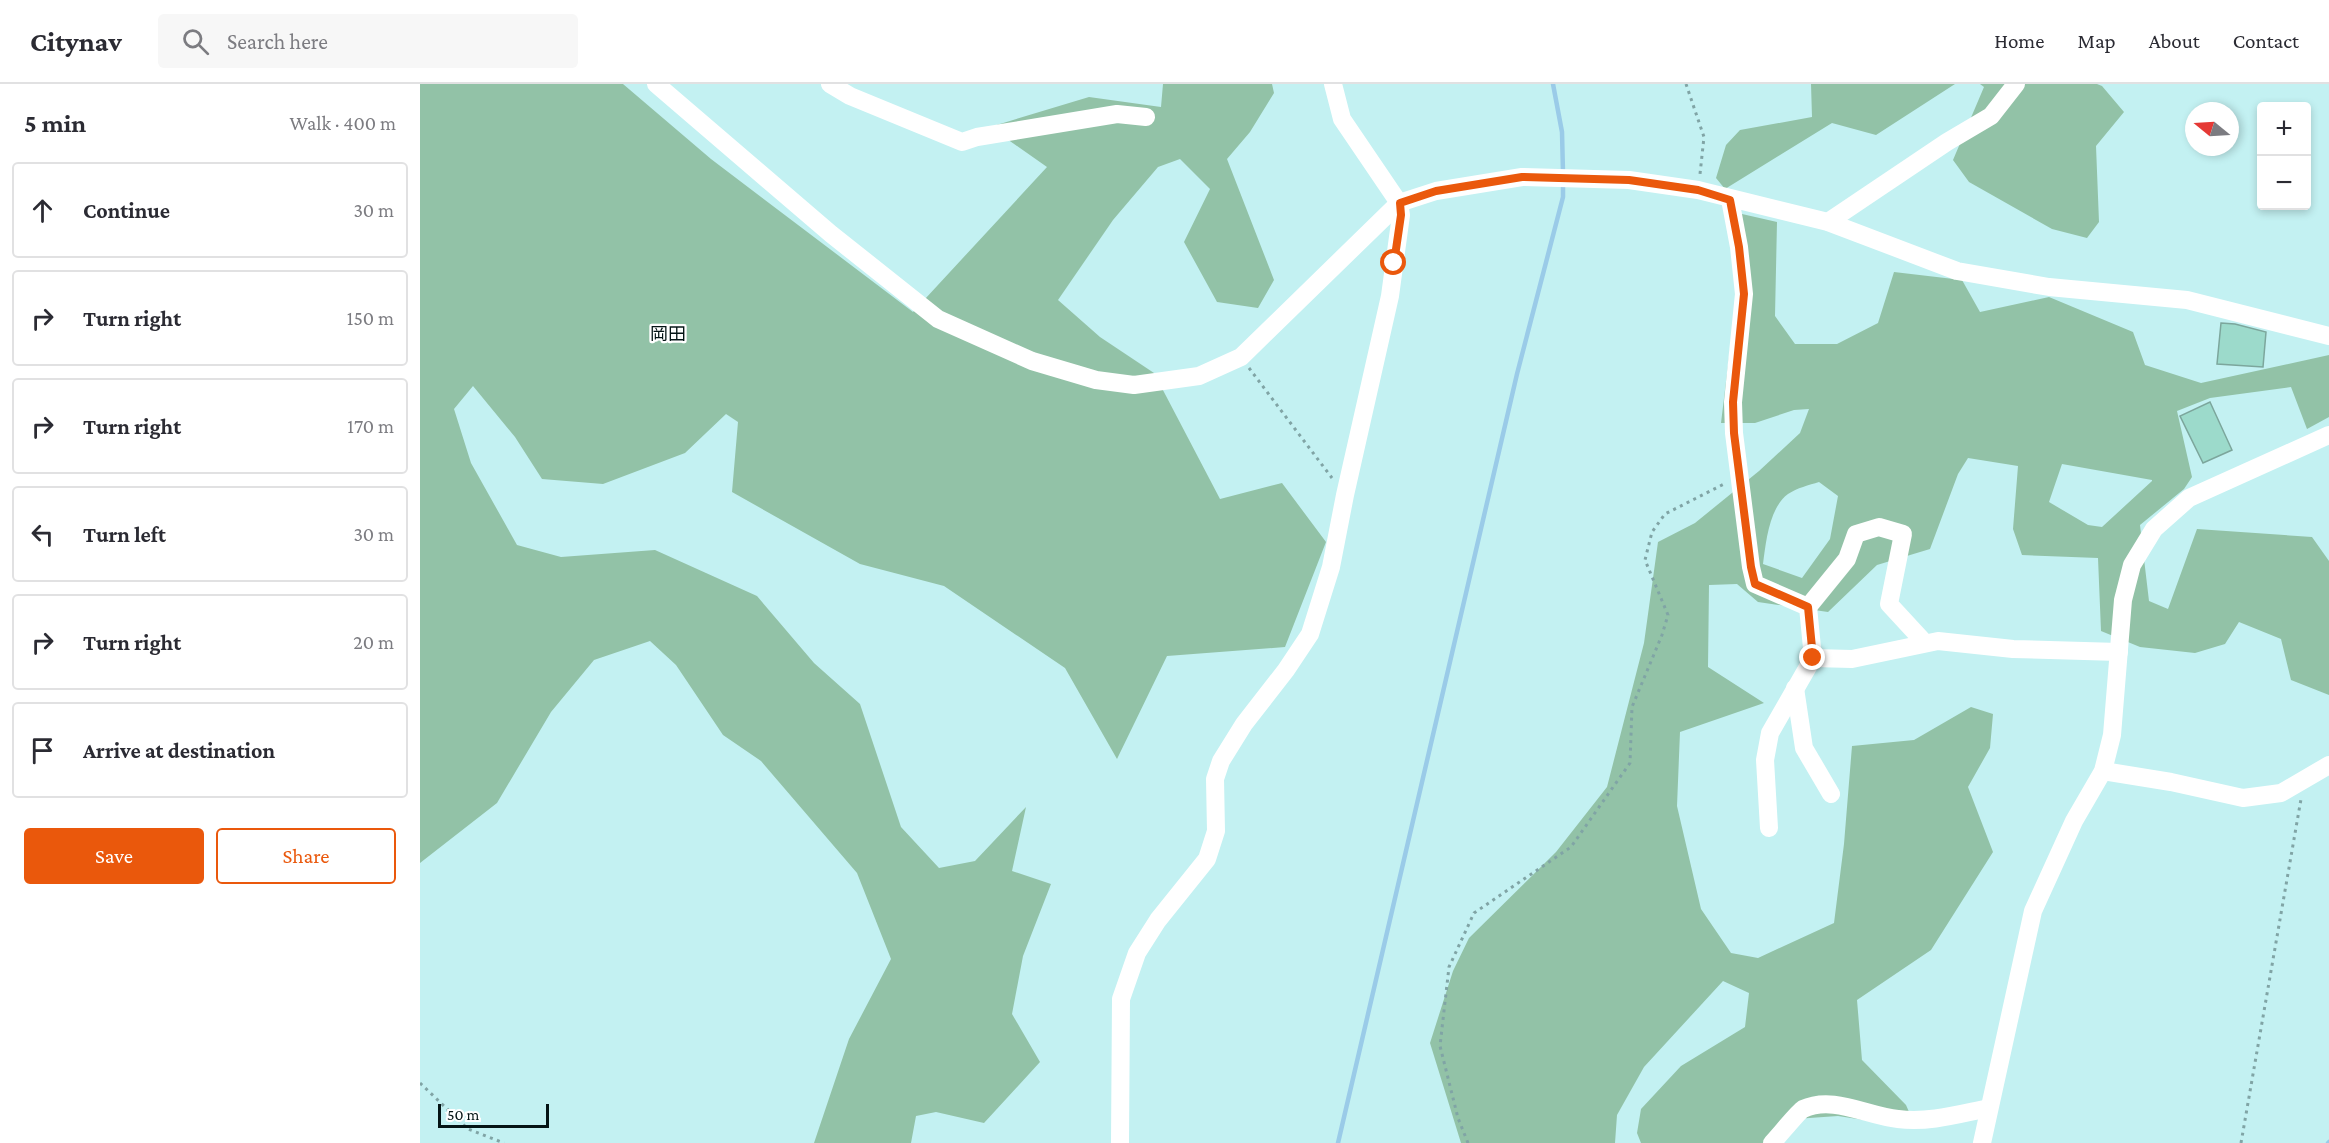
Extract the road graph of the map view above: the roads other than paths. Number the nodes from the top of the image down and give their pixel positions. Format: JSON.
{"nodes":[{"id":1,"x":656,"y":84,"type":"edge"},
{"id":2,"x":830,"y":84,"type":"edge"},
{"id":3,"x":1333,"y":84,"type":"edge"},
{"id":4,"x":2016,"y":84,"type":"edge"},
{"id":5,"x":1146,"y":117,"type":"dead end"},
{"id":6,"x":1730,"y":200,"type":"junction"},
{"id":7,"x":1400,"y":203,"type":"junction"},
{"id":8,"x":1828,"y":222,"type":"junction"},
{"id":9,"x":2329,"y":336,"type":"edge"},
{"id":10,"x":2329,"y":435,"type":"edge"},
{"id":11,"x":1808,"y":607,"type":"junction"},
{"id":12,"x":1925,"y":643,"type":"junction"},
{"id":13,"x":2119,"y":652,"type":"junction"},
{"id":14,"x":1813,"y":658,"type":"junction"},
{"id":15,"x":1796,"y":688,"type":"junction"},
{"id":16,"x":2329,"y":765,"type":"edge"},
{"id":17,"x":2103,"y":771,"type":"junction"},
{"id":18,"x":1831,"y":794,"type":"dead end"},
{"id":19,"x":1769,"y":828,"type":"dead end"},
{"id":20,"x":1989,"y":1108,"type":"junction"},
{"id":21,"x":1120,"y":1143,"type":"edge"},
{"id":22,"x":1772,"y":1143,"type":"edge"},
{"id":23,"x":1982,"y":1143,"type":"edge"}],
"edges":[{"from":1,"to":7,"type":"street"},
{"from":2,"to":5,"type":"street"},
{"from":3,"to":7,"type":"street"},
{"from":4,"to":8,"type":"street"},
{"from":6,"to":7,"type":"street"},
{"from":6,"to":8,"type":"street"},
{"from":6,"to":11,"type":"street"},
{"from":7,"to":21,"type":"street"},
{"from":8,"to":9,"type":"street"},
{"from":10,"to":13,"type":"street"},
{"from":11,"to":12,"type":"street"},
{"from":11,"to":14,"type":"street"},
{"from":12,"to":13,"type":"street"},
{"from":12,"to":14,"type":"street"},
{"from":13,"to":17,"type":"street"},
{"from":14,"to":15,"type":"street"},
{"from":15,"to":18,"type":"street"},
{"from":15,"to":19,"type":"street"},
{"from":16,"to":17,"type":"street"},
{"from":17,"to":20,"type":"street"},
{"from":20,"to":22,"type":"street"},
{"from":20,"to":23,"type":"street"}]}
